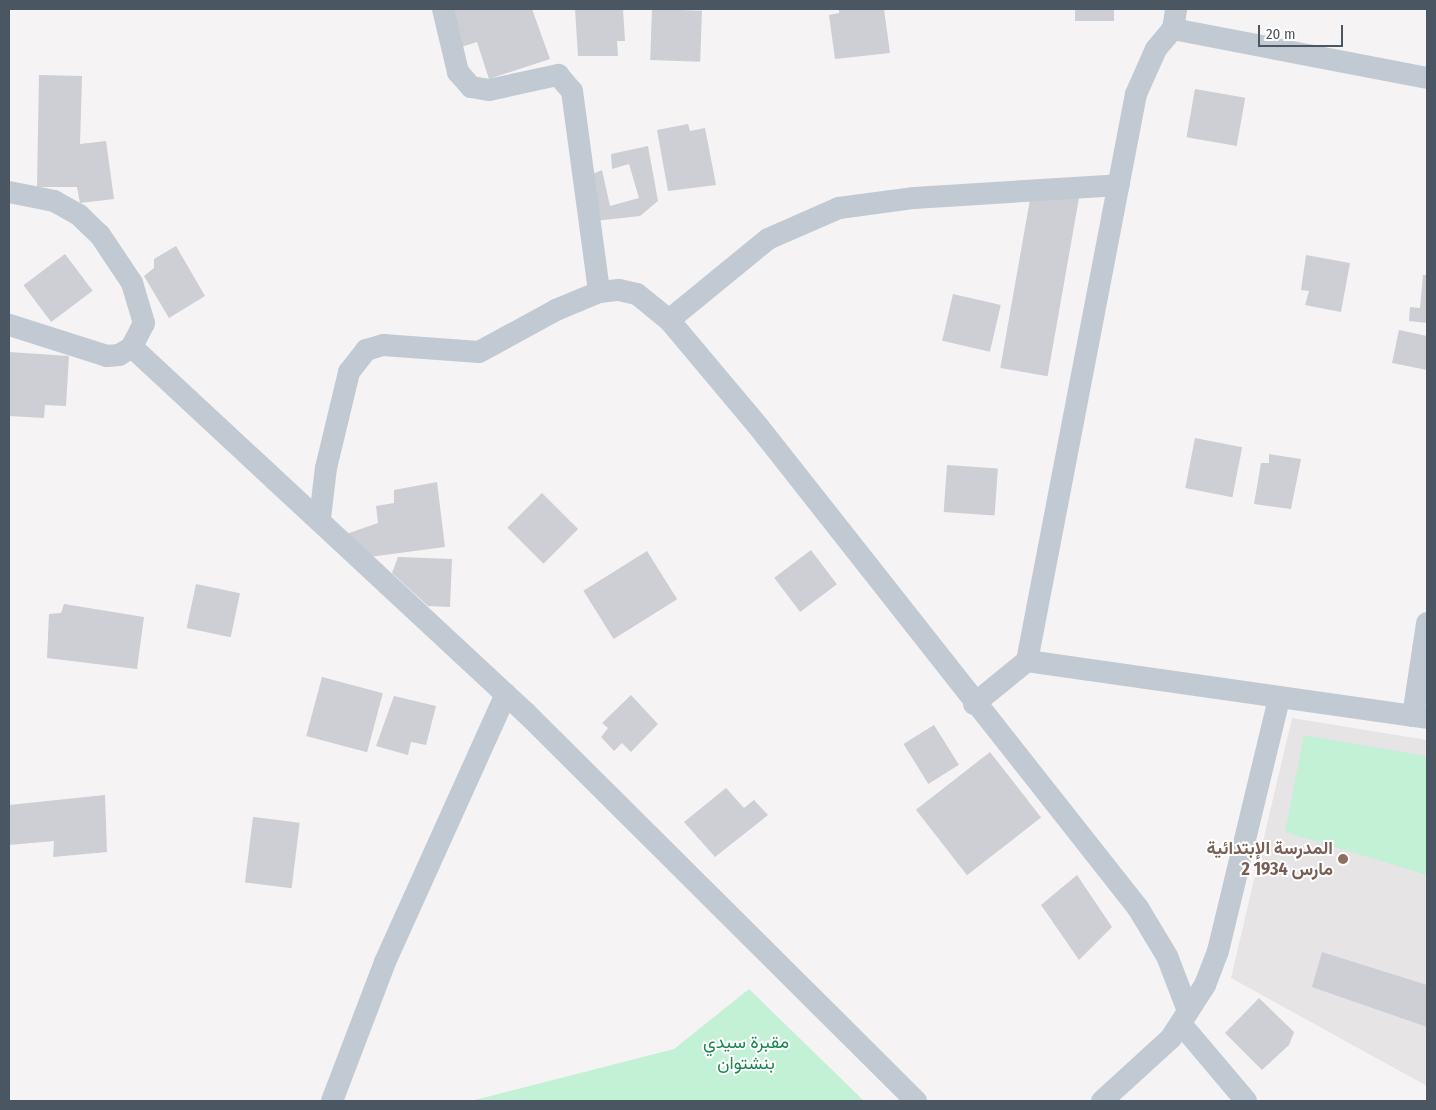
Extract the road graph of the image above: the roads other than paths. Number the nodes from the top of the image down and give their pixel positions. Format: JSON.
{"nodes":[{"id":1,"x":442,"y":9,"type":"edge"},
{"id":2,"x":1174,"y":19,"type":"edge"},
{"id":3,"x":1427,"y":78,"type":"edge"},
{"id":4,"x":1119,"y":185,"type":"junction"},
{"id":5,"x":9,"y":192,"type":"edge"},
{"id":6,"x":599,"y":292,"type":"junction"},
{"id":7,"x":669,"y":320,"type":"junction"},
{"id":8,"x":9,"y":325,"type":"edge"},
{"id":9,"x":132,"y":346,"type":"junction"},
{"id":10,"x":320,"y":518,"type":"junction"},
{"id":11,"x":1427,"y":623,"type":"edge"},
{"id":12,"x":1027,"y":661,"type":"junction"},
{"id":13,"x":506,"y":694,"type":"junction"},
{"id":14,"x":1279,"y":698,"type":"junction"},
{"id":15,"x":974,"y":704,"type":"junction"},
{"id":16,"x":1420,"y":717,"type":"edge"},
{"id":17,"x":1184,"y":1017,"type":"junction"},
{"id":18,"x":332,"y":1101,"type":"edge"},
{"id":19,"x":916,"y":1101,"type":"edge"},
{"id":20,"x":1102,"y":1101,"type":"edge"},
{"id":21,"x":1246,"y":1101,"type":"edge"}],
"edges":[{"from":1,"to":6,"type":"street"},
{"from":2,"to":3,"type":"street"},
{"from":2,"to":4,"type":"street"},
{"from":4,"to":7,"type":"street"},
{"from":4,"to":12,"type":"street"},
{"from":5,"to":9,"type":"street"},
{"from":6,"to":7,"type":"street"},
{"from":6,"to":10,"type":"street"},
{"from":7,"to":15,"type":"street"},
{"from":8,"to":9,"type":"street"},
{"from":9,"to":10,"type":"street"},
{"from":10,"to":13,"type":"street"},
{"from":11,"to":16,"type":"street"},
{"from":12,"to":14,"type":"street"},
{"from":12,"to":15,"type":"street"},
{"from":13,"to":18,"type":"street"},
{"from":13,"to":19,"type":"street"},
{"from":14,"to":16,"type":"street"},
{"from":14,"to":17,"type":"street"},
{"from":15,"to":17,"type":"street"},
{"from":17,"to":20,"type":"street"},
{"from":17,"to":21,"type":"street"}]}
